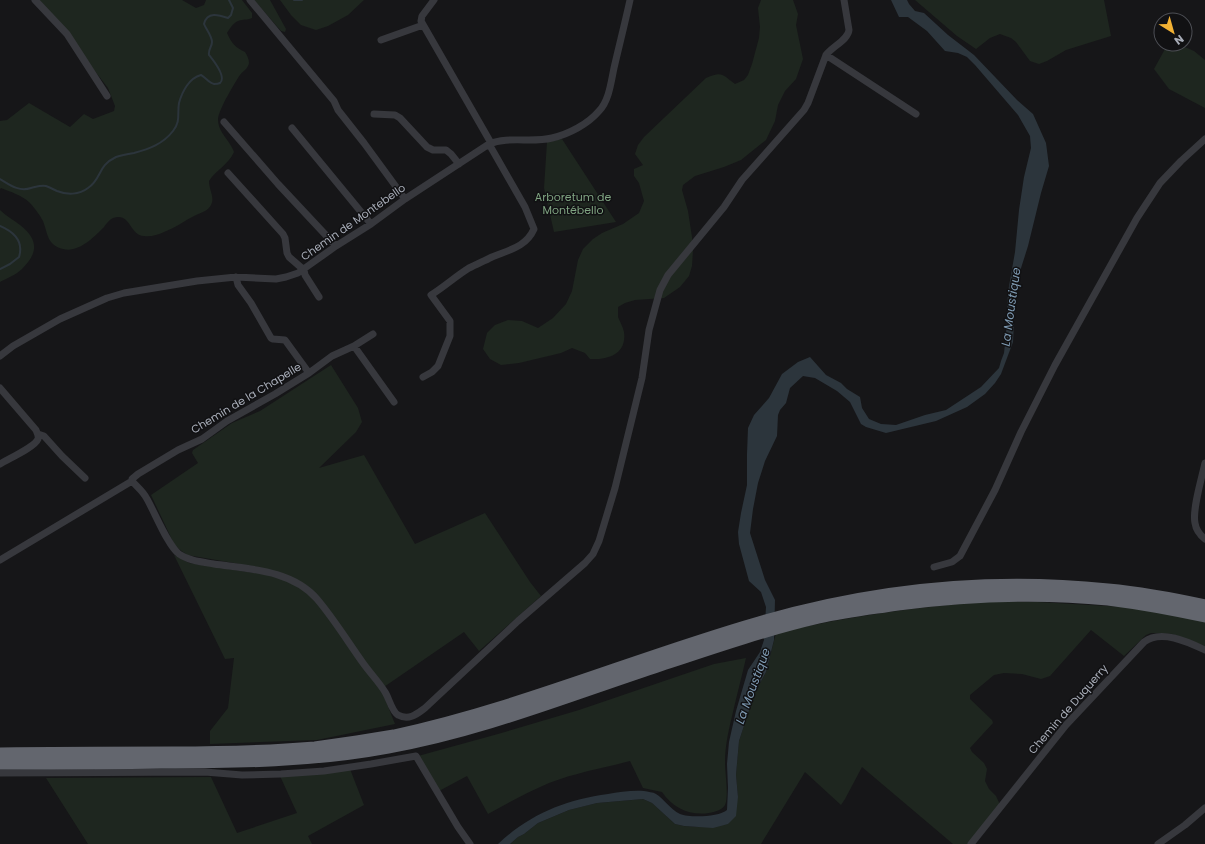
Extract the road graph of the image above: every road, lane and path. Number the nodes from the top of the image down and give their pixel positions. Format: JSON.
{"nodes":[{"id":1,"x":35,"y":0,"type":"edge"},
{"id":2,"x":250,"y":0,"type":"edge"},
{"id":3,"x":434,"y":0,"type":"edge"},
{"id":4,"x":630,"y":0,"type":"edge"},
{"id":5,"x":844,"y":0,"type":"edge"},
{"id":6,"x":423,"y":25,"type":"junction"},
{"id":7,"x":381,"y":40,"type":"dead end"},
{"id":8,"x":826,"y":56,"type":"junction"},
{"id":9,"x":107,"y":96,"type":"dead end"},
{"id":10,"x":374,"y":114,"type":"dead end"},
{"id":11,"x":916,"y":114,"type":"dead end"},
{"id":12,"x":224,"y":122,"type":"dead end"},
{"id":13,"x":292,"y":128,"type":"dead end"},
{"id":14,"x":1205,"y":139,"type":"edge"},
{"id":15,"x":490,"y":144,"type":"junction"},
{"id":16,"x":459,"y":164,"type":"junction"},
{"id":17,"x":228,"y":173,"type":"dead end"},
{"id":18,"x":405,"y":198,"type":"junction"},
{"id":19,"x":371,"y":224,"type":"junction"},
{"id":20,"x":336,"y":246,"type":"junction"},
{"id":21,"x":304,"y":270,"type":"junction"},
{"id":22,"x":236,"y":277,"type":"junction"},
{"id":23,"x":319,"y":297,"type":"dead end"},
{"id":24,"x":373,"y":334,"type":"dead end"},
{"id":25,"x":354,"y":346,"type":"junction"},
{"id":26,"x":0,"y":356,"type":"edge"},
{"id":27,"x":309,"y":374,"type":"junction"},
{"id":28,"x":423,"y":377,"type":"dead end"},
{"id":29,"x":0,"y":388,"type":"edge"},
{"id":30,"x":394,"y":402,"type":"dead end"},
{"id":31,"x":38,"y":434,"type":"junction"},
{"id":32,"x":1205,"y":463,"type":"edge"},
{"id":33,"x":0,"y":464,"type":"edge"},
{"id":34,"x":85,"y":478,"type":"dead end"},
{"id":35,"x":132,"y":481,"type":"junction"},
{"id":36,"x":1205,"y":539,"type":"edge"},
{"id":37,"x":0,"y":560,"type":"edge"},
{"id":38,"x":934,"y":567,"type":"dead end"},
{"id":39,"x":1205,"y":606,"type":"edge"},
{"id":40,"x":1205,"y":616,"type":"edge"},
{"id":41,"x":782,"y":622,"type":"junction"},
{"id":42,"x":756,"y":629,"type":"junction"},
{"id":43,"x":1205,"y":650,"type":"edge"},
{"id":44,"x":0,"y":754,"type":"edge"},
{"id":45,"x":0,"y":763,"type":"edge"},
{"id":46,"x":0,"y":773,"type":"edge"},
{"id":47,"x":1205,"y":808,"type":"edge"},
{"id":48,"x":470,"y":844,"type":"edge"},
{"id":49,"x":971,"y":844,"type":"edge"},
{"id":50,"x":1158,"y":844,"type":"edge"}],
"edges":[{"from":1,"to":9,"type":"street"},
{"from":2,"to":18,"type":"street"},
{"from":3,"to":6,"type":"street"},
{"from":4,"to":15,"type":"street","name":"Chemin de Montebello"},
{"from":5,"to":8,"type":"street"},
{"from":6,"to":7,"type":"street"},
{"from":6,"to":15,"type":"street"},
{"from":8,"to":11,"type":"street"},
{"from":8,"to":35,"type":"street"},
{"from":10,"to":16,"type":"street"},
{"from":12,"to":20,"type":"street"},
{"from":13,"to":19,"type":"street"},
{"from":14,"to":38,"type":"street"},
{"from":15,"to":16,"type":"street","name":"Chemin de Montebello"},
{"from":15,"to":28,"type":"street"},
{"from":16,"to":18,"type":"street","name":"Chemin de Montebello"},
{"from":17,"to":21,"type":"street"},
{"from":18,"to":19,"type":"street","name":"Chemin de Montebello"},
{"from":19,"to":20,"type":"street","name":"Chemin de Montebello"},
{"from":20,"to":21,"type":"street","name":"Chemin de Montebello"},
{"from":21,"to":22,"type":"street","name":"Chemin de Montebello"},
{"from":21,"to":23,"type":"street"},
{"from":22,"to":26,"type":"street","name":"Chemin de Montebello"},
{"from":22,"to":27,"type":"street"},
{"from":24,"to":25,"type":"street","name":"Chemin de la Chapelle"},
{"from":25,"to":27,"type":"street","name":"Chemin de la Chapelle"},
{"from":25,"to":30,"type":"street"},
{"from":27,"to":35,"type":"street","name":"Chemin de la Chapelle"},
{"from":29,"to":31,"type":"street"},
{"from":31,"to":33,"type":"street"},
{"from":31,"to":34,"type":"street"},
{"from":32,"to":36,"type":"street"},
{"from":35,"to":37,"type":"street","name":"Chemin de la Chapelle"},
{"from":39,"to":41,"type":"highway"},
{"from":40,"to":41,"type":"highway"},
{"from":41,"to":42,"type":"highway"},
{"from":42,"to":44,"type":"highway"},
{"from":42,"to":45,"type":"highway"},
{"from":43,"to":49,"type":"street","name":"Chemin de Duquerry"},
{"from":46,"to":48,"type":"street"},
{"from":47,"to":50,"type":"street"}]}
